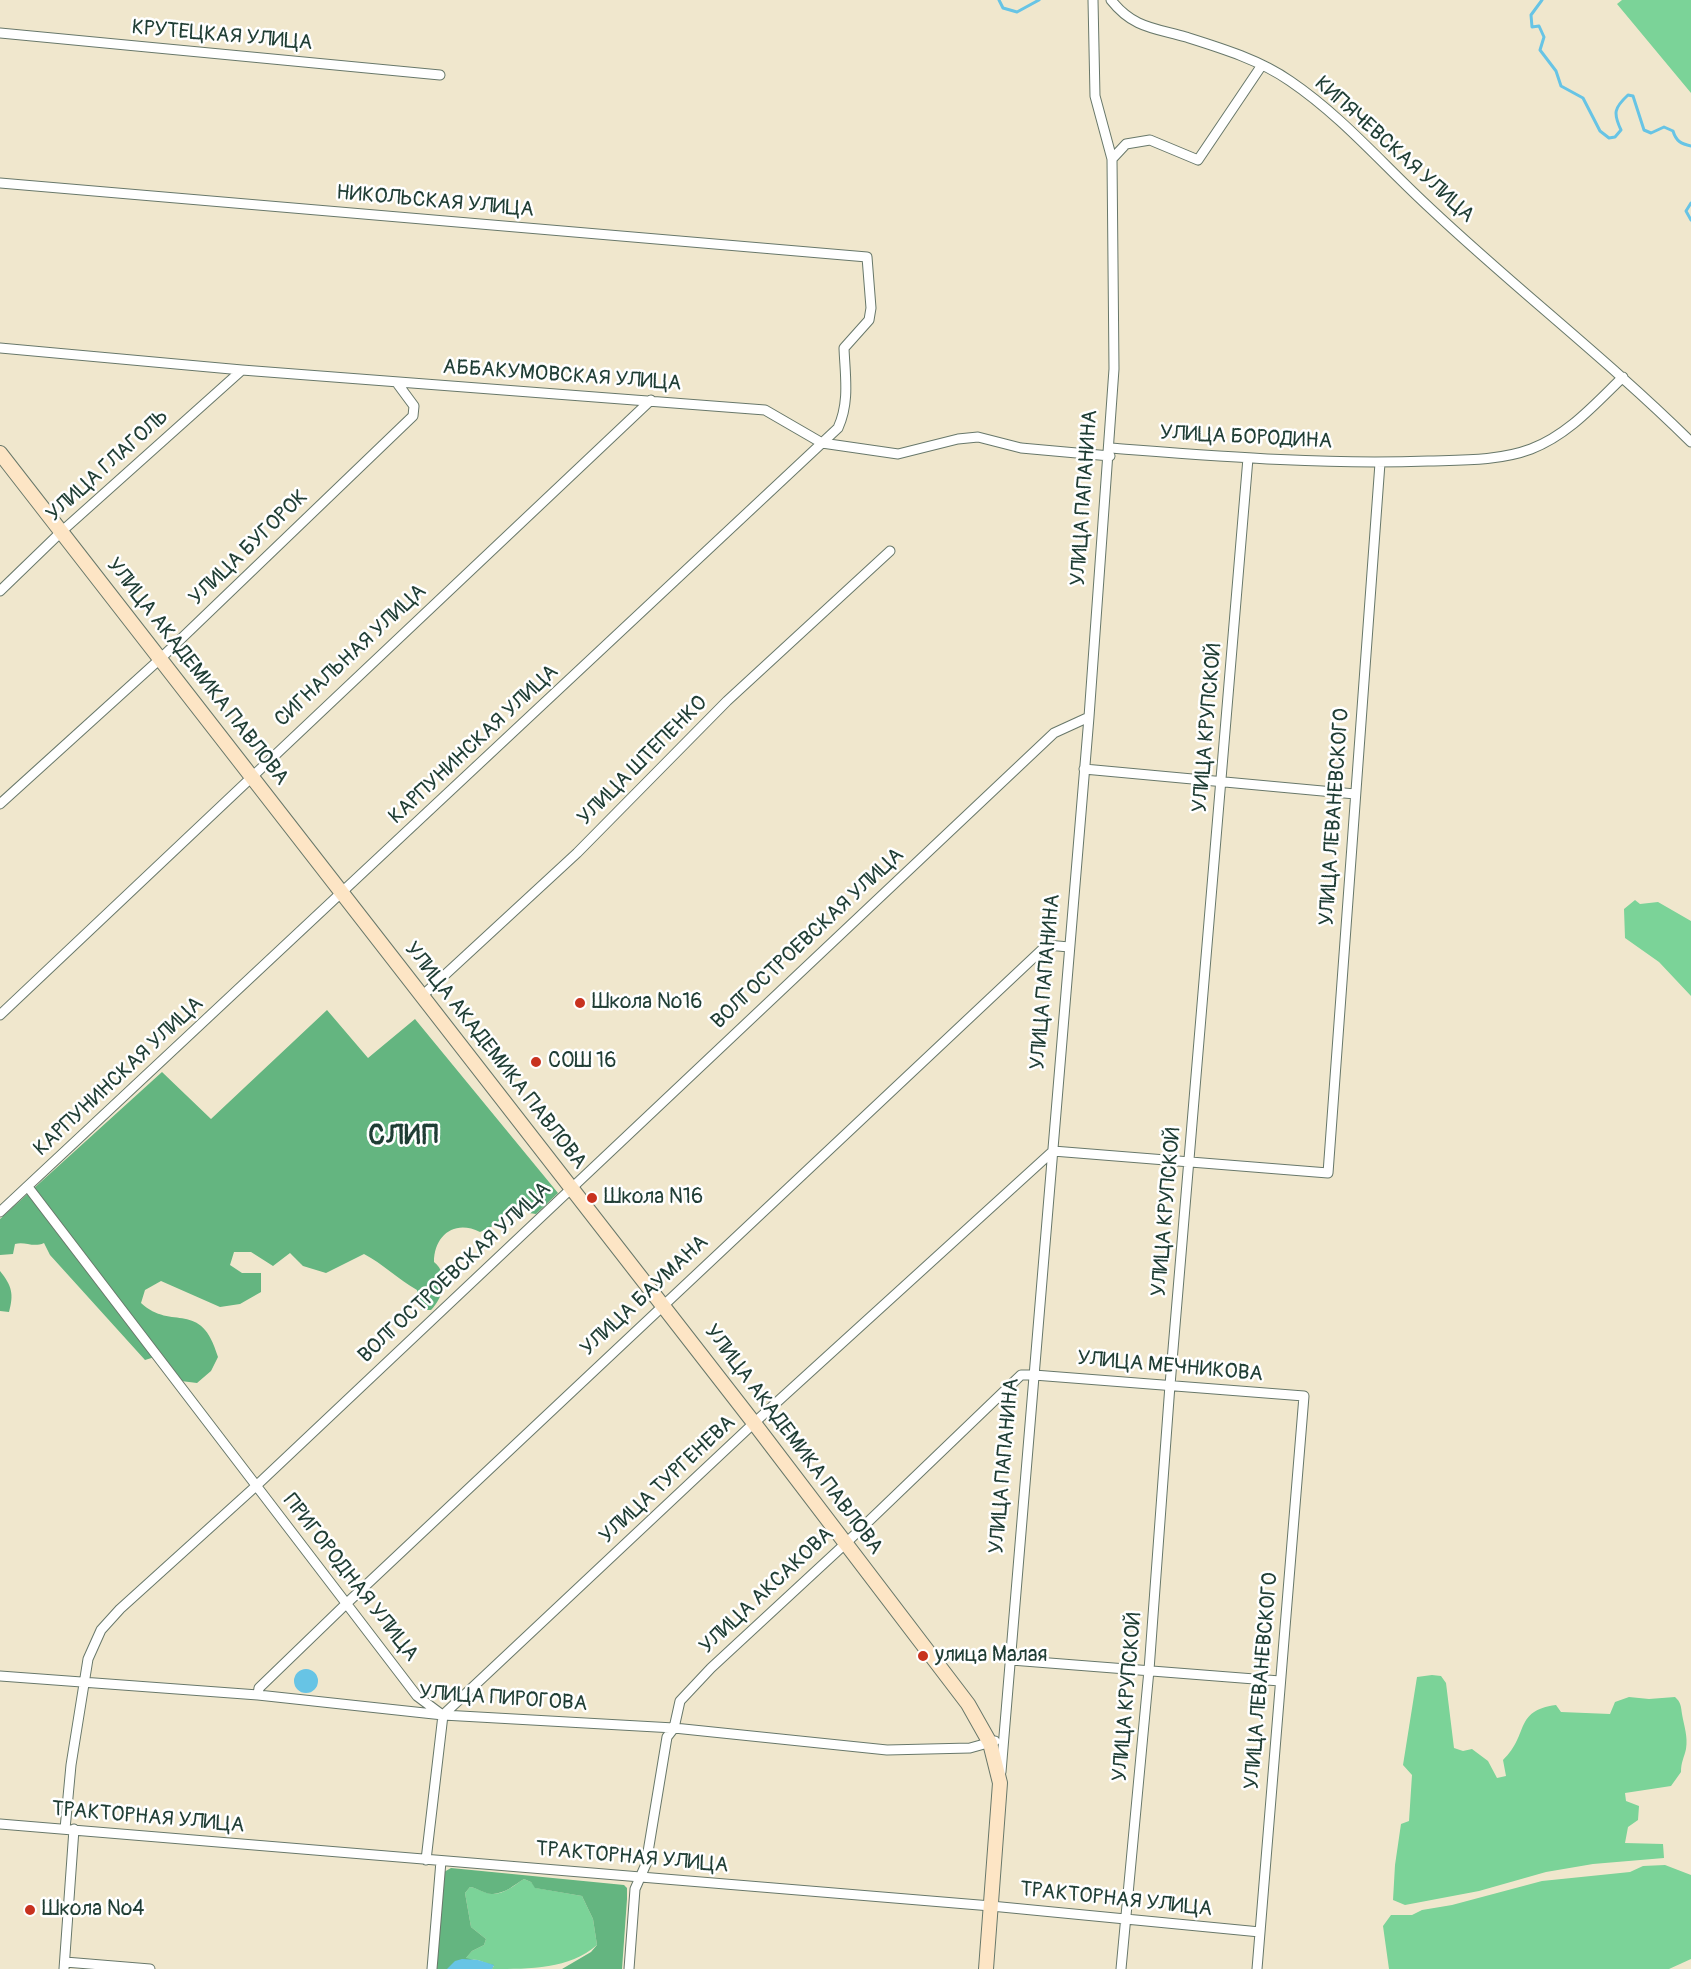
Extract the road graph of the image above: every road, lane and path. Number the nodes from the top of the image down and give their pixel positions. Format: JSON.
{"nodes":[{"id":1,"x":1093,"y":0,"type":"edge"},
{"id":2,"x":1111,"y":0,"type":"edge"},
{"id":3,"x":0,"y":33,"type":"edge"},
{"id":4,"x":1262,"y":65,"type":"junction"},
{"id":5,"x":440,"y":75,"type":"dead end"},
{"id":6,"x":1113,"y":159,"type":"junction"},
{"id":7,"x":0,"y":183,"type":"edge"},
{"id":8,"x":867,"y":257,"type":"joint"},
{"id":9,"x":0,"y":348,"type":"edge"},
{"id":10,"x":242,"y":370,"type":"junction"},
{"id":11,"x":1623,"y":377,"type":"junction"},
{"id":12,"x":397,"y":383,"type":"junction"},
{"id":13,"x":651,"y":400,"type":"junction"},
{"id":14,"x":1691,"y":442,"type":"edge"},
{"id":15,"x":822,"y":443,"type":"junction"},
{"id":16,"x":1110,"y":452,"type":"junction"},
{"id":17,"x":0,"y":453,"type":"edge"},
{"id":18,"x":1248,"y":458,"type":"junction"},
{"id":19,"x":1380,"y":463,"type":"junction"},
{"id":20,"x":61,"y":532,"type":"junction"},
{"id":21,"x":890,"y":551,"type":"dead end"},
{"id":22,"x":0,"y":591,"type":"edge"},
{"id":23,"x":160,"y":659,"type":"junction"},
{"id":24,"x":1089,"y":717,"type":"junction"},
{"id":25,"x":1084,"y":769,"type":"junction"},
{"id":26,"x":250,"y":776,"type":"junction"},
{"id":27,"x":1221,"y":781,"type":"junction"},
{"id":28,"x":1355,"y":794,"type":"junction"},
{"id":29,"x":0,"y":804,"type":"edge"},
{"id":30,"x":342,"y":894,"type":"junction"},
{"id":31,"x":1070,"y":947,"type":"junction"},
{"id":32,"x":422,"y":996,"type":"junction"},
{"id":33,"x":0,"y":1015,"type":"edge"},
{"id":34,"x":1053,"y":1151,"type":"junction"},
{"id":35,"x":1189,"y":1161,"type":"junction"},
{"id":36,"x":28,"y":1187,"type":"junction"},
{"id":37,"x":571,"y":1188,"type":"junction"},
{"id":38,"x":0,"y":1212,"type":"edge"},
{"id":39,"x":662,"y":1305,"type":"junction"},
{"id":40,"x":1034,"y":1375,"type":"junction"},
{"id":41,"x":1170,"y":1386,"type":"junction"},
{"id":42,"x":1304,"y":1396,"type":"joint"},
{"id":43,"x":754,"y":1424,"type":"junction"},
{"id":44,"x":256,"y":1486,"type":"junction"},
{"id":45,"x":845,"y":1544,"type":"junction"},
{"id":46,"x":347,"y":1603,"type":"junction"},
{"id":47,"x":1011,"y":1660,"type":"junction"},
{"id":48,"x":1149,"y":1670,"type":"junction"},
{"id":49,"x":0,"y":1676,"type":"edge"},
{"id":50,"x":83,"y":1681,"type":"junction"},
{"id":51,"x":1280,"y":1681,"type":"junction"},
{"id":52,"x":258,"y":1695,"type":"junction"},
{"id":53,"x":443,"y":1715,"type":"junction"},
{"id":54,"x":674,"y":1728,"type":"junction"},
{"id":55,"x":997,"y":1741,"type":"junction"},
{"id":56,"x":0,"y":1824,"type":"edge"},
{"id":57,"x":70,"y":1829,"type":"junction"},
{"id":58,"x":426,"y":1860,"type":"junction"},
{"id":59,"x":441,"y":1861,"type":"junction"},
{"id":60,"x":640,"y":1877,"type":"junction"},
{"id":61,"x":991,"y":1906,"type":"junction"},
{"id":62,"x":1125,"y":1919,"type":"junction"},
{"id":63,"x":1260,"y":1932,"type":"junction"},
{"id":64,"x":65,"y":1966,"type":"edge"},
{"id":65,"x":150,"y":1969,"type":"edge"},
{"id":66,"x":432,"y":1969,"type":"edge"},
{"id":67,"x":629,"y":1969,"type":"edge"},
{"id":68,"x":986,"y":1969,"type":"edge"},
{"id":69,"x":1121,"y":1969,"type":"edge"},
{"id":70,"x":1257,"y":1969,"type":"edge"}],
"edges":[{"from":1,"to":6,"type":"street","name":"УЛИЦА ПАПАНИНА"},
{"from":2,"to":4,"type":"street","name":"КИПЯЧЕВСКАЯ УЛИЦА"},
{"from":3,"to":5,"type":"street","name":"КРУТЕЦКАЯ УЛИЦА"},
{"from":4,"to":6,"type":"street"},
{"from":4,"to":11,"type":"street","name":"КИПЯЧЕВСКАЯ УЛИЦА"},
{"from":6,"to":16,"type":"street","name":"УЛИЦА ПАПАНИНА"},
{"from":7,"to":8,"type":"street","name":"НИКОЛЬСКАЯ УЛИЦА"},
{"from":8,"to":15,"type":"street","name":"КАРПУНИНСКАЯ УЛИЦА"},
{"from":9,"to":10,"type":"street","name":"АББАКУМОВСКАЯ УЛИЦА"},
{"from":10,"to":12,"type":"street","name":"АББАКУМОВСКАЯ УЛИЦА"},
{"from":10,"to":20,"type":"street","name":"УЛИЦА ГЛАГОЛЬ"},
{"from":11,"to":14,"type":"street","name":"КИПЯЧЕВСКАЯ УЛИЦА"},
{"from":11,"to":19,"type":"street","name":"УЛИЦА БОРОДИНА"},
{"from":12,"to":13,"type":"street","name":"АББАКУМОВСКАЯ УЛИЦА"},
{"from":12,"to":23,"type":"street","name":"УЛИЦА БУГОРОК"},
{"from":13,"to":15,"type":"street","name":"АББАКУМОВСКАЯ УЛИЦА"},
{"from":13,"to":26,"type":"street","name":"СИГНАЛЬНАЯ УЛИЦА"},
{"from":15,"to":16,"type":"street","name":"АББАКУМОВСКАЯ УЛИЦА"},
{"from":15,"to":30,"type":"street","name":"КАРПУНИНСКАЯ УЛИЦА"},
{"from":16,"to":18,"type":"street","name":"УЛИЦА БОРОДИНА"},
{"from":16,"to":24,"type":"street","name":"УЛИЦА ПАПАНИНА"},
{"from":17,"to":20,"type":"street","name":"УЛИЦА АКАДЕМИКА ПАВЛОВА"},
{"from":18,"to":19,"type":"street","name":"УЛИЦА БОРОДИНА"},
{"from":18,"to":27,"type":"street","name":"УЛИЦА КРУПСКОЙ"},
{"from":19,"to":28,"type":"street","name":"УЛИЦА ЛЕВАНЕВСКОГО"},
{"from":20,"to":22,"type":"street","name":"УЛИЦА ГЛАГОЛЬ"},
{"from":20,"to":23,"type":"street","name":"УЛИЦА АКАДЕМИКА ПАВЛОВА"},
{"from":21,"to":32,"type":"street","name":"УЛИЦА ШТЕПЕНКО"},
{"from":23,"to":26,"type":"street","name":"УЛИЦА АКАДЕМИКА ПАВЛОВА"},
{"from":23,"to":29,"type":"street","name":"УЛИЦА БУГОРОК"},
{"from":24,"to":25,"type":"street","name":"УЛИЦА ПАПАНИНА"},
{"from":24,"to":37,"type":"street","name":"ВОЛГОСТРОЕВСКАЯ УЛИЦА"},
{"from":25,"to":27,"type":"street"},
{"from":25,"to":31,"type":"street","name":"УЛИЦА ПАПАНИНА"},
{"from":26,"to":30,"type":"street","name":"УЛИЦА АКАДЕМИКА ПАВЛОВА"},
{"from":26,"to":33,"type":"street","name":"СИГНАЛЬНАЯ УЛИЦА"},
{"from":27,"to":28,"type":"street"},
{"from":27,"to":35,"type":"street","name":"УЛИЦА КРУПСКОЙ"},
{"from":28,"to":35,"type":"street","name":"УЛИЦА ЛЕВАНЕВСКОГО"},
{"from":30,"to":32,"type":"street","name":"УЛИЦА АКАДЕМИКА ПАВЛОВА"},
{"from":30,"to":36,"type":"street","name":"КАРПУНИНСКАЯ УЛИЦА"},
{"from":31,"to":34,"type":"street","name":"УЛИЦА ПАПАНИНА"},
{"from":31,"to":39,"type":"street","name":"УЛИЦА БАУМАНА"},
{"from":32,"to":37,"type":"street","name":"УЛИЦА АКАДЕМИКА ПАВЛОВА"},
{"from":34,"to":35,"type":"street"},
{"from":34,"to":40,"type":"street","name":"УЛИЦА ПАПАНИНА"},
{"from":34,"to":43,"type":"street","name":"УЛИЦА ТУРГЕНЕВА"},
{"from":35,"to":41,"type":"street","name":"УЛИЦА КРУПСКОЙ"},
{"from":36,"to":38,"type":"street","name":"КАРПУНИНСКАЯ УЛИЦА"},
{"from":36,"to":44,"type":"street","name":"ПРИГОРОДНАЯ УЛИЦА"},
{"from":37,"to":39,"type":"street","name":"УЛИЦА АКАДЕМИКА ПАВЛОВА"},
{"from":37,"to":44,"type":"street","name":"ВОЛГОСТРОЕВСКАЯ УЛИЦА"},
{"from":39,"to":43,"type":"street","name":"УЛИЦА АКАДЕМИКА ПАВЛОВА"},
{"from":39,"to":46,"type":"street","name":"УЛИЦА БАУМАНА"},
{"from":40,"to":41,"type":"street","name":"УЛИЦА МЕЧНИКОВА"},
{"from":40,"to":45,"type":"street","name":"УЛИЦА АКСАКОВА"},
{"from":40,"to":47,"type":"street","name":"УЛИЦА ПАПАНИНА"},
{"from":41,"to":42,"type":"street","name":"УЛИЦА МЕЧНИКОВА"},
{"from":41,"to":48,"type":"street","name":"УЛИЦА КРУПСКОЙ"},
{"from":42,"to":51,"type":"street","name":"УЛИЦА ЛЕВАНЕВСКОГО"},
{"from":43,"to":45,"type":"street","name":"УЛИЦА АКАДЕМИКА ПАВЛОВА"},
{"from":43,"to":53,"type":"street","name":"УЛИЦА ТУРГЕНЕВА"},
{"from":44,"to":46,"type":"street","name":"ПРИГОРОДНАЯ УЛИЦА"},
{"from":44,"to":50,"type":"street","name":"ВОЛГОСТРОЕВСКАЯ УЛИЦА"},
{"from":45,"to":54,"type":"street","name":"УЛИЦА АКСАКОВА"},
{"from":45,"to":55,"type":"street","name":"УЛИЦА АКАДЕМИКА ПАВЛОВА"},
{"from":46,"to":52,"type":"street","name":"УЛИЦА БАУМАНА"},
{"from":46,"to":53,"type":"street","name":"ПРИГОРОДНАЯ УЛИЦА"},
{"from":47,"to":48,"type":"street"},
{"from":47,"to":55,"type":"street","name":"УЛИЦА ПАПАНИНА"},
{"from":48,"to":51,"type":"street"},
{"from":48,"to":62,"type":"street","name":"УЛИЦА КРУПСКОЙ"},
{"from":49,"to":50,"type":"street","name":"УЛИЦА ПИРОГОВА"},
{"from":50,"to":52,"type":"street","name":"УЛИЦА ПИРОГОВА"},
{"from":50,"to":57,"type":"street","name":"ВОЛГОСТРОЕВСКАЯ УЛИЦА"},
{"from":51,"to":63,"type":"street","name":"УЛИЦА ЛЕВАНЕВСКОГО"},
{"from":52,"to":53,"type":"street","name":"УЛИЦА ПИРОГОВА"},
{"from":53,"to":54,"type":"street","name":"УЛИЦА ПИРОГОВА"},
{"from":53,"to":58,"type":"street"},
{"from":54,"to":55,"type":"street","name":"УЛИЦА ПИРОГОВА"},
{"from":54,"to":60,"type":"street","name":"УЛИЦА АКСАКОВА"},
{"from":55,"to":61,"type":"street","name":"УЛИЦА АКАДЕМИКА ПАВЛОВА"},
{"from":56,"to":57,"type":"street","name":"ТРАКТОРНАЯ УЛИЦА"},
{"from":57,"to":58,"type":"street","name":"ТРАКТОРНАЯ УЛИЦА"},
{"from":57,"to":64,"type":"street","name":"ВОЛГОСТРОЕВСКАЯ УЛИЦА"},
{"from":58,"to":59,"type":"street","name":"ТРАКТОРНАЯ УЛИЦА"},
{"from":59,"to":60,"type":"street","name":"ТРАКТОРНАЯ УЛИЦА"},
{"from":59,"to":66,"type":"street"},
{"from":60,"to":61,"type":"street","name":"ТРАКТОРНАЯ УЛИЦА"},
{"from":60,"to":67,"type":"street","name":"УЛИЦА АКСАКОВА"},
{"from":61,"to":62,"type":"street","name":"ТРАКТОРНАЯ УЛИЦА"},
{"from":61,"to":68,"type":"street"},
{"from":62,"to":63,"type":"street","name":"ТРАКТОРНАЯ УЛИЦА"},
{"from":62,"to":69,"type":"street","name":"УЛИЦА КРУПСКОЙ"},
{"from":63,"to":70,"type":"street","name":"УЛИЦА ЛЕВАНЕВСКОГО"},
{"from":64,"to":65,"type":"street"}]}
